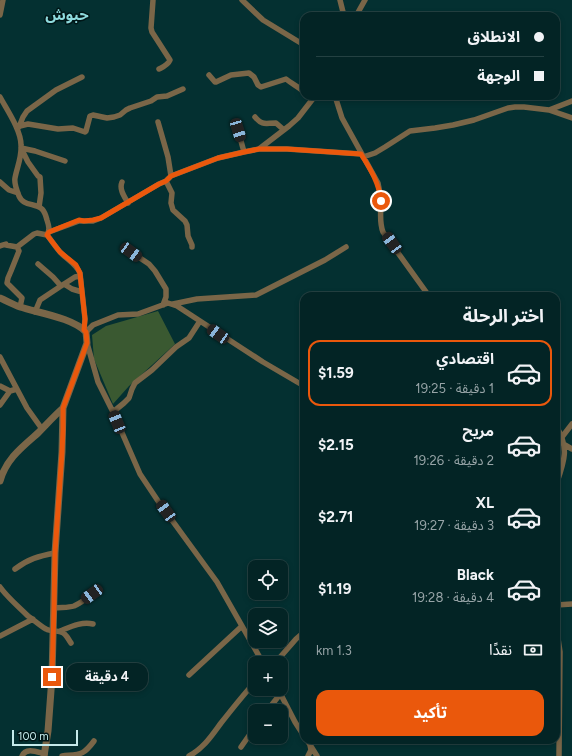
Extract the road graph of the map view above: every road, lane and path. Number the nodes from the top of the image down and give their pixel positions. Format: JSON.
{"nodes":[{"id":1,"x":3,"y":0,"type":"edge"},
{"id":2,"x":154,"y":0,"type":"edge"},
{"id":3,"x":242,"y":0,"type":"edge"},
{"id":4,"x":340,"y":0,"type":"edge"},
{"id":5,"x":364,"y":0,"type":"edge"},
{"id":6,"x":343,"y":12,"type":"edge"},
{"id":7,"x":358,"y":12,"type":"edge"},
{"id":8,"x":0,"y":15,"type":"edge"},
{"id":9,"x":300,"y":42,"type":"edge"},
{"id":10,"x":159,"y":69,"type":"dead end"},
{"id":11,"x":209,"y":75,"type":"dead end"},
{"id":12,"x":82,"y":77,"type":"dead end"},
{"id":13,"x":300,"y":88,"type":"edge"},
{"id":14,"x":183,"y":89,"type":"dead end"},
{"id":15,"x":0,"y":97,"type":"edge"},
{"id":16,"x":310,"y":100,"type":"edge"},
{"id":17,"x":336,"y":100,"type":"edge"},
{"id":18,"x":572,"y":101,"type":"edge"},
{"id":19,"x":548,"y":110,"type":"junction"},
{"id":20,"x":255,"y":117,"type":"dead end"},
{"id":21,"x":572,"y":118,"type":"edge"},
{"id":22,"x":158,"y":122,"type":"dead end"},
{"id":23,"x":18,"y":128,"type":"junction"},
{"id":24,"x":238,"y":130,"type":"dead end"},
{"id":25,"x":284,"y":130,"type":"junction"},
{"id":26,"x":21,"y":148,"type":"junction"},
{"id":27,"x":259,"y":149,"type":"junction"},
{"id":28,"x":244,"y":152,"type":"junction"},
{"id":29,"x":362,"y":156,"type":"junction"},
{"id":30,"x":65,"y":161,"type":"dead end"},
{"id":31,"x":169,"y":179,"type":"junction"},
{"id":32,"x":122,"y":182,"type":"dead end"},
{"id":33,"x":1,"y":184,"type":"edge"},
{"id":34,"x":18,"y":193,"type":"junction"},
{"id":35,"x":128,"y":203,"type":"junction"},
{"id":36,"x":39,"y":208,"type":"junction"},
{"id":37,"x":48,"y":233,"type":"junction"},
{"id":38,"x":0,"y":246,"type":"edge"},
{"id":39,"x":17,"y":247,"type":"junction"},
{"id":40,"x":192,"y":247,"type":"dead end"},
{"id":41,"x":125,"y":248,"type":"dead end"},
{"id":42,"x":346,"y":248,"type":"dead end"},
{"id":43,"x":38,"y":264,"type":"dead end"},
{"id":44,"x":80,"y":276,"type":"junction"},
{"id":45,"x":62,"y":285,"type":"junction"},
{"id":46,"x":14,"y":291,"type":"junction"},
{"id":47,"x":82,"y":292,"type":"junction"},
{"id":48,"x":426,"y":292,"type":"edge"},
{"id":49,"x":3,"y":300,"type":"edge"},
{"id":50,"x":172,"y":304,"type":"junction"},
{"id":51,"x":162,"y":305,"type":"junction"},
{"id":52,"x":20,"y":307,"type":"junction"},
{"id":53,"x":35,"y":312,"type":"junction"},
{"id":54,"x":200,"y":321,"type":"junction"},
{"id":55,"x":85,"y":331,"type":"junction"},
{"id":56,"x":87,"y":343,"type":"junction"},
{"id":57,"x":0,"y":357,"type":"edge"},
{"id":58,"x":300,"y":384,"type":"edge"},
{"id":59,"x":0,"y":386,"type":"edge"},
{"id":60,"x":17,"y":389,"type":"junction"},
{"id":61,"x":10,"y":391,"type":"junction"},
{"id":62,"x":0,"y":405,"type":"edge"},
{"id":63,"x":63,"y":408,"type":"junction"},
{"id":64,"x":113,"y":412,"type":"junction"},
{"id":65,"x":572,"y":424,"type":"edge"},
{"id":66,"x":42,"y":429,"type":"junction"},
{"id":67,"x":560,"y":433,"type":"edge"},
{"id":68,"x":562,"y":437,"type":"junction"},
{"id":69,"x":565,"y":445,"type":"junction"},
{"id":70,"x":572,"y":449,"type":"edge"},
{"id":71,"x":560,"y":472,"type":"edge"},
{"id":72,"x":0,"y":480,"type":"edge"},
{"id":73,"x":55,"y":553,"type":"junction"},
{"id":74,"x":15,"y":569,"type":"dead end"},
{"id":75,"x":0,"y":586,"type":"edge"},
{"id":76,"x":99,"y":591,"type":"dead end"},
{"id":77,"x":572,"y":604,"type":"edge"},
{"id":78,"x":560,"y":605,"type":"edge"},
{"id":79,"x":54,"y":608,"type":"junction"},
{"id":80,"x":33,"y":619,"type":"junction"},
{"id":81,"x":93,"y":624,"type":"dead end"},
{"id":82,"x":242,"y":626,"type":"junction"},
{"id":83,"x":57,"y":632,"type":"junction"},
{"id":84,"x":0,"y":636,"type":"edge"},
{"id":85,"x":300,"y":636,"type":"edge"},
{"id":86,"x":71,"y":643,"type":"dead end"},
{"id":87,"x":259,"y":656,"type":"edge"},
{"id":88,"x":281,"y":656,"type":"edge"},
{"id":89,"x":189,"y":675,"type":"dead end"},
{"id":90,"x":248,"y":690,"type":"edge"},
{"id":91,"x":282,"y":696,"type":"edge"},
{"id":92,"x":300,"y":730,"type":"edge"},
{"id":93,"x":248,"y":737,"type":"edge"},
{"id":94,"x":94,"y":741,"type":"dead end"},
{"id":95,"x":309,"y":744,"type":"edge"},
{"id":96,"x":309,"y":744,"type":"edge"},
{"id":97,"x":559,"y":744,"type":"edge"},
{"id":98,"x":241,"y":747,"type":"dead end"},
{"id":99,"x":44,"y":755,"type":"edge"},
{"id":100,"x":22,"y":756,"type":"edge"},
{"id":101,"x":62,"y":756,"type":"edge"},
{"id":102,"x":189,"y":756,"type":"edge"},
{"id":103,"x":308,"y":756,"type":"edge"},
{"id":104,"x":317,"y":756,"type":"edge"},
{"id":105,"x":559,"y":756,"type":"edge"}],
"edges":[{"from":1,"to":8,"type":"street"},
{"from":2,"to":10,"type":"street"},
{"from":3,"to":9,"type":"street"},
{"from":4,"to":6,"type":"street"},
{"from":5,"to":7,"type":"street"},
{"from":11,"to":13,"type":"street"},
{"from":12,"to":23,"type":"street"},
{"from":14,"to":23,"type":"street"},
{"from":15,"to":23,"type":"street"},
{"from":16,"to":25,"type":"street"},
{"from":17,"to":29,"type":"street"},
{"from":18,"to":19,"type":"street"},
{"from":19,"to":21,"type":"street"},
{"from":19,"to":29,"type":"street"},
{"from":20,"to":25,"type":"street"},
{"from":22,"to":31,"type":"street"},
{"from":23,"to":26,"type":"street"},
{"from":24,"to":28,"type":"street"},
{"from":25,"to":27,"type":"street"},
{"from":26,"to":30,"type":"street"},
{"from":26,"to":34,"type":"street"},
{"from":26,"to":36,"type":"street"},
{"from":27,"to":28,"type":"street"},
{"from":27,"to":29,"type":"street"},
{"from":28,"to":31,"type":"street"},
{"from":29,"to":48,"type":"street"},
{"from":31,"to":35,"type":"street"},
{"from":31,"to":40,"type":"street"},
{"from":32,"to":35,"type":"street"},
{"from":33,"to":34,"type":"street"},
{"from":34,"to":36,"type":"street"},
{"from":35,"to":37,"type":"street"},
{"from":36,"to":37,"type":"street"},
{"from":37,"to":39,"type":"street"},
{"from":37,"to":44,"type":"street"},
{"from":38,"to":39,"type":"street"},
{"from":39,"to":46,"type":"street"},
{"from":41,"to":51,"type":"street"},
{"from":42,"to":50,"type":"street"},
{"from":43,"to":45,"type":"street"},
{"from":44,"to":45,"type":"street"},
{"from":44,"to":47,"type":"street"},
{"from":45,"to":47,"type":"street"},
{"from":45,"to":53,"type":"street"},
{"from":46,"to":49,"type":"street"},
{"from":46,"to":52,"type":"street"},
{"from":47,"to":55,"type":"street"},
{"from":49,"to":52,"type":"street"},
{"from":50,"to":51,"type":"street"},
{"from":50,"to":54,"type":"street"},
{"from":51,"to":55,"type":"street"},
{"from":52,"to":53,"type":"street"},
{"from":53,"to":55,"type":"street"},
{"from":54,"to":58,"type":"street"},
{"from":54,"to":64,"type":"street"},
{"from":55,"to":56,"type":"street"},
{"from":56,"to":63,"type":"street"},
{"from":56,"to":64,"type":"street"},
{"from":57,"to":60,"type":"street"},
{"from":59,"to":61,"type":"street"},
{"from":60,"to":61,"type":"street"},
{"from":60,"to":66,"type":"street"},
{"from":61,"to":62,"type":"street"},
{"from":63,"to":66,"type":"street"},
{"from":63,"to":73,"type":"street"},
{"from":64,"to":82,"type":"street"},
{"from":65,"to":68,"type":"street"},
{"from":66,"to":72,"type":"street"},
{"from":67,"to":68,"type":"street"},
{"from":68,"to":69,"type":"street"},
{"from":69,"to":70,"type":"street"},
{"from":69,"to":71,"type":"street"},
{"from":73,"to":74,"type":"street"},
{"from":73,"to":79,"type":"street"},
{"from":75,"to":80,"type":"street"},
{"from":76,"to":79,"type":"street"},
{"from":77,"to":78,"type":"street"},
{"from":79,"to":83,"type":"street"},
{"from":80,"to":83,"type":"street"},
{"from":80,"to":84,"type":"street"},
{"from":81,"to":83,"type":"street"},
{"from":82,"to":87,"type":"street"},
{"from":82,"to":89,"type":"street"},
{"from":83,"to":86,"type":"street"},
{"from":83,"to":99,"type":"street"},
{"from":85,"to":88,"type":"street"},
{"from":90,"to":102,"type":"street"},
{"from":91,"to":92,"type":"street"},
{"from":93,"to":98,"type":"street"},
{"from":94,"to":101,"type":"street"},
{"from":95,"to":103,"type":"street"},
{"from":96,"to":104,"type":"street"},
{"from":97,"to":105,"type":"street"},
{"from":99,"to":100,"type":"street"}]}
